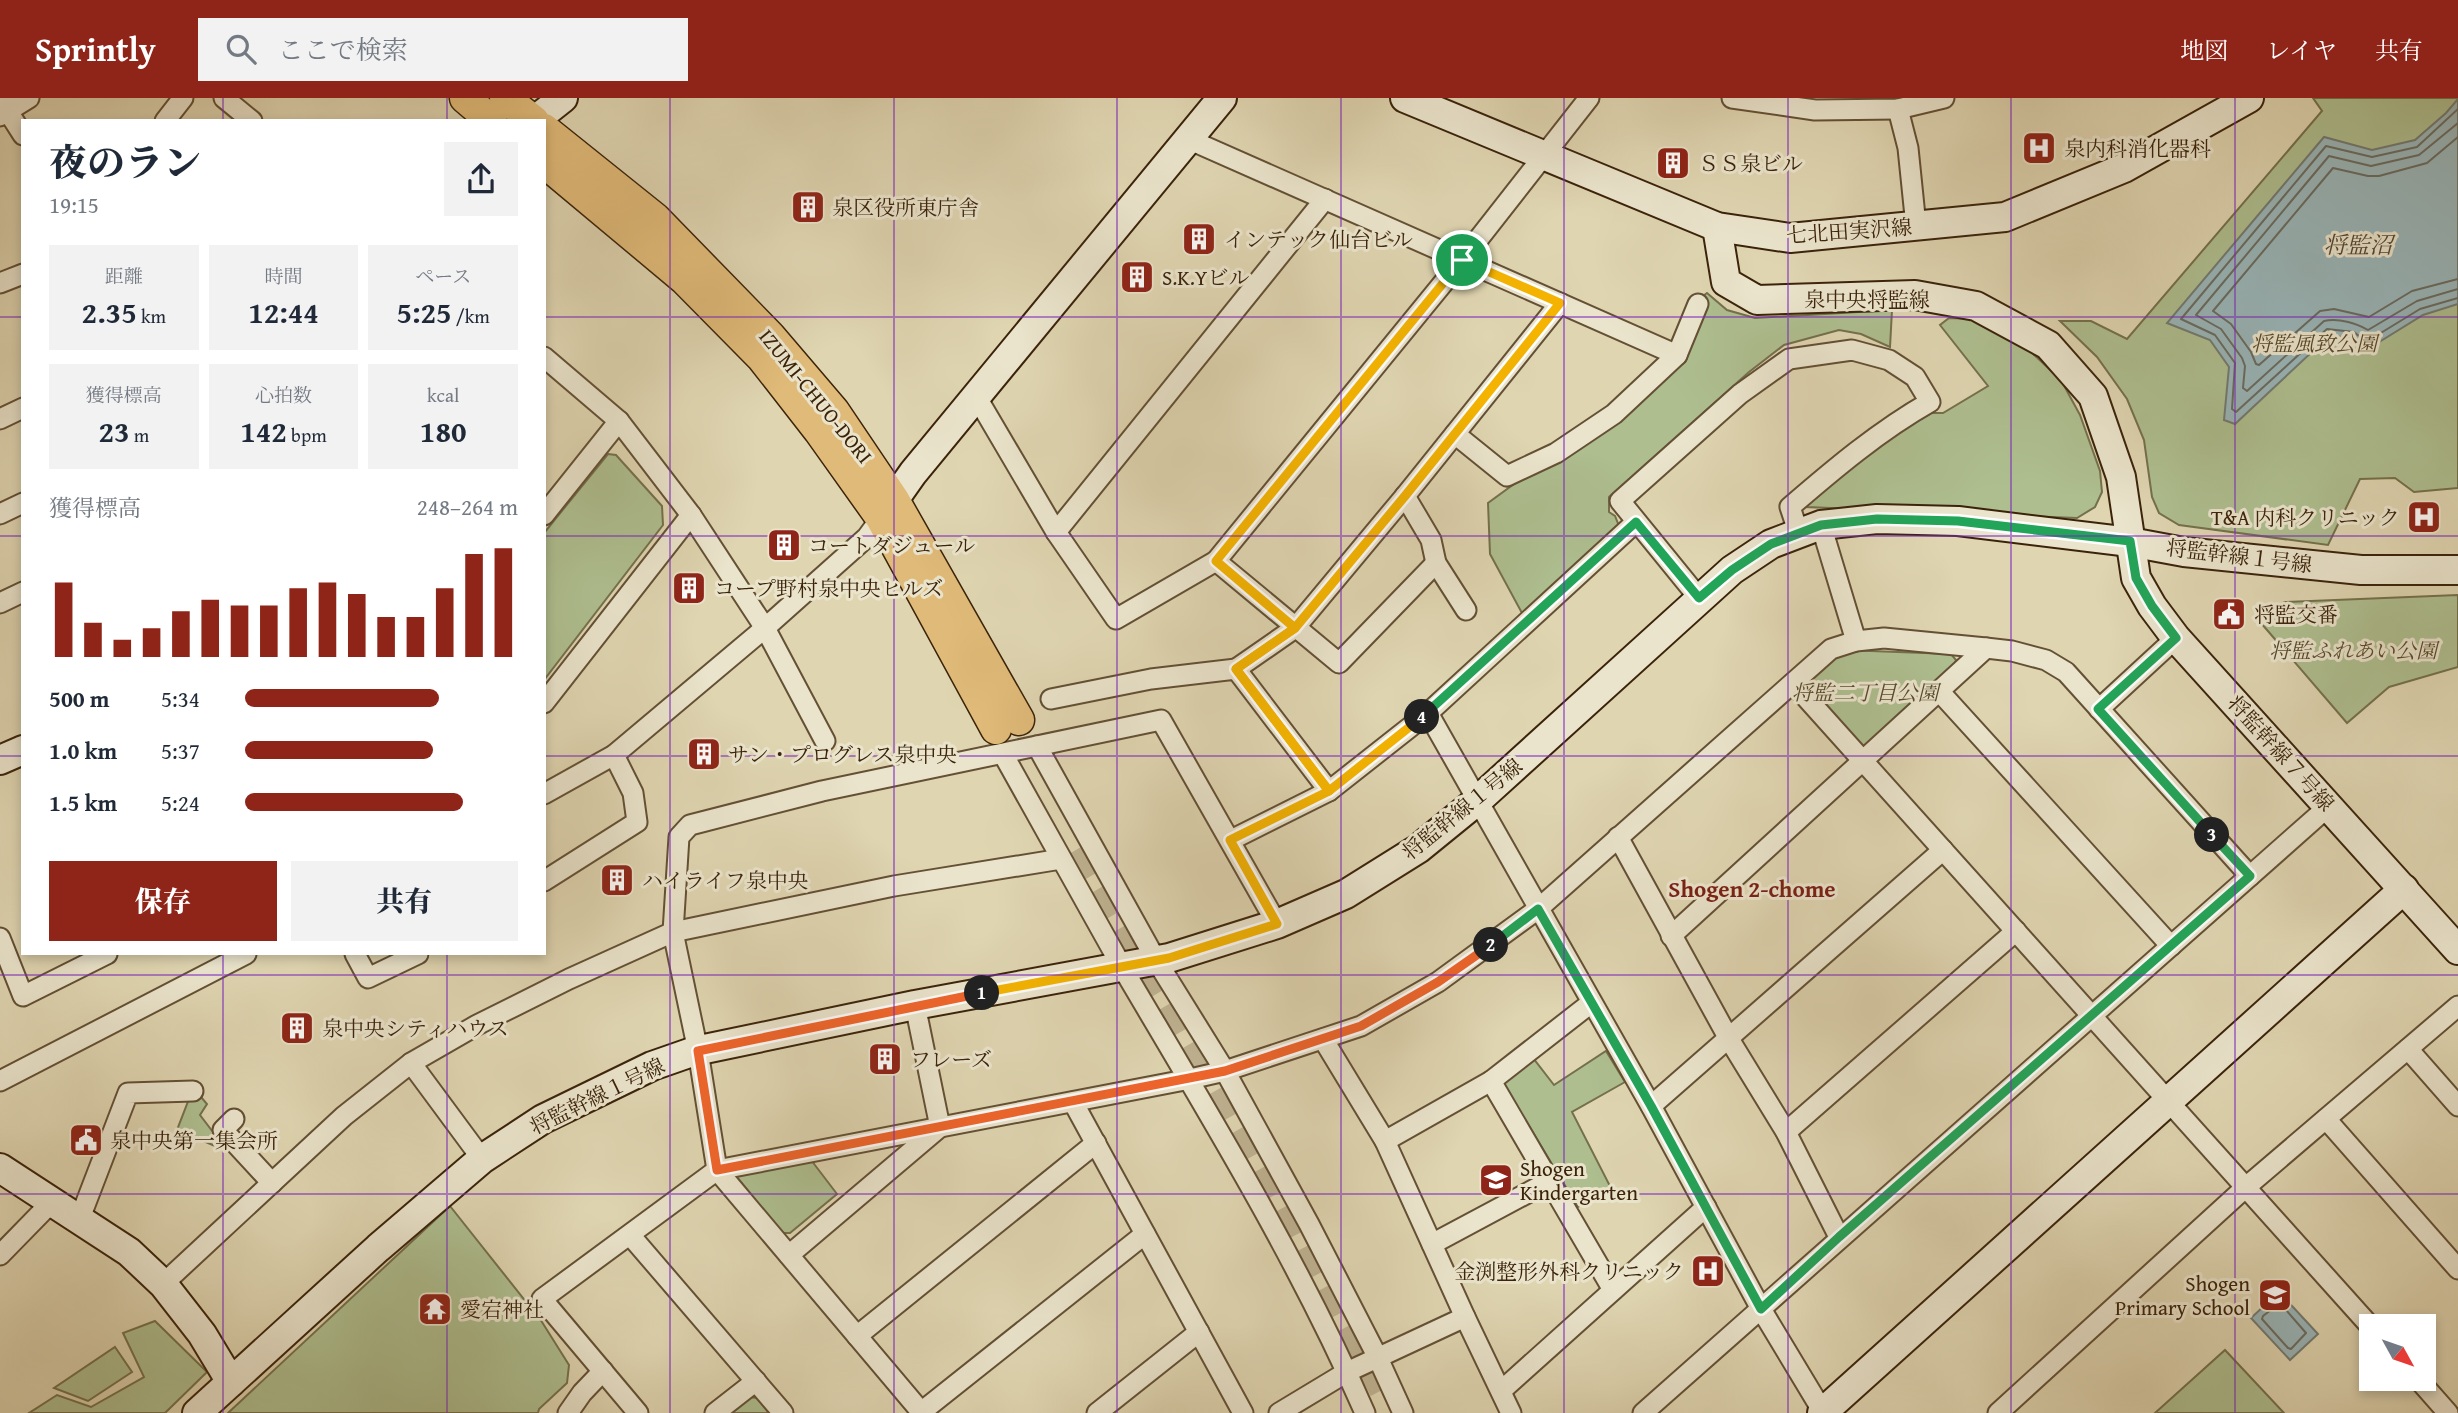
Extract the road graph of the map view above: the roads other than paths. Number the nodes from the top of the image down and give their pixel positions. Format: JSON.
{"nodes":[{"id":1,"x":29,"y":98,"type":"edge"},
{"id":2,"x":183,"y":98,"type":"edge"},
{"id":3,"x":224,"y":98,"type":"edge"},
{"id":4,"x":465,"y":98,"type":"edge"},
{"id":5,"x":505,"y":98,"type":"edge"},
{"id":6,"x":540,"y":98,"type":"edge"},
{"id":7,"x":563,"y":98,"type":"edge"},
{"id":8,"x":1223,"y":98,"type":"edge"},
{"id":9,"x":1405,"y":98,"type":"edge"},
{"id":10,"x":1589,"y":98,"type":"edge"},
{"id":11,"x":1732,"y":98,"type":"edge"},
{"id":12,"x":1944,"y":98,"type":"edge"},
{"id":13,"x":2249,"y":98,"type":"edge"},
{"id":14,"x":2,"y":109,"type":"edge"},
{"id":15,"x":1898,"y":110,"type":"junction"},
{"id":16,"x":167,"y":119,"type":"edge"},
{"id":17,"x":250,"y":119,"type":"edge"},
{"id":18,"x":490,"y":119,"type":"edge"},
{"id":19,"x":531,"y":119,"type":"edge"},
{"id":20,"x":535,"y":119,"type":"edge"},
{"id":21,"x":537,"y":119,"type":"edge"},
{"id":22,"x":546,"y":131,"type":"edge"},
{"id":23,"x":21,"y":133,"type":"edge"},
{"id":24,"x":1188,"y":139,"type":"junction"},
{"id":25,"x":1544,"y":157,"type":"junction"},
{"id":26,"x":546,"y":164,"type":"edge"},
{"id":27,"x":1325,"y":200,"type":"junction"},
{"id":28,"x":1916,"y":226,"type":"junction"},
{"id":29,"x":1717,"y":227,"type":"junction"},
{"id":30,"x":1462,"y":260,"type":"junction"},
{"id":31,"x":21,"y":275,"type":"edge"},
{"id":32,"x":0,"y":282,"type":"edge"},
{"id":33,"x":1560,"y":303,"type":"junction"},
{"id":34,"x":1698,"y":304,"type":"dead end"},
{"id":35,"x":1677,"y":355,"type":"junction"},
{"id":36,"x":546,"y":359,"type":"edge"},
{"id":37,"x":976,"y":396,"type":"junction"},
{"id":38,"x":21,"y":409,"type":"edge"},
{"id":39,"x":0,"y":419,"type":"edge"},
{"id":40,"x":619,"y":421,"type":"junction"},
{"id":41,"x":1455,"y":433,"type":"junction"},
{"id":42,"x":1405,"y":496,"type":"junction"},
{"id":43,"x":21,"y":504,"type":"edge"},
{"id":44,"x":887,"y":509,"type":"junction"},
{"id":45,"x":546,"y":512,"type":"edge"},
{"id":46,"x":0,"y":514,"type":"edge"},
{"id":47,"x":691,"y":514,"type":"junction"},
{"id":48,"x":1636,"y":522,"type":"junction"},
{"id":49,"x":1810,"y":529,"type":"junction"},
{"id":50,"x":1056,"y":531,"type":"junction"},
{"id":51,"x":2130,"y":541,"type":"junction"},
{"id":52,"x":1216,"y":561,"type":"junction"},
{"id":53,"x":1436,"y":563,"type":"junction"},
{"id":54,"x":2458,"y":570,"type":"edge"},
{"id":55,"x":21,"y":593,"type":"edge"},
{"id":56,"x":1699,"y":598,"type":"junction"},
{"id":57,"x":0,"y":603,"type":"edge"},
{"id":58,"x":1466,"y":610,"type":"dead end"},
{"id":59,"x":765,"y":628,"type":"junction"},
{"id":60,"x":1295,"y":628,"type":"junction"},
{"id":61,"x":2176,"y":638,"type":"junction"},
{"id":62,"x":1856,"y":641,"type":"junction"},
{"id":63,"x":1986,"y":648,"type":"junction"},
{"id":64,"x":1236,"y":669,"type":"junction"},
{"id":65,"x":1793,"y":683,"type":"junction"},
{"id":66,"x":1939,"y":691,"type":"junction"},
{"id":67,"x":1051,"y":699,"type":"dead end"},
{"id":68,"x":546,"y":700,"type":"edge"},
{"id":69,"x":2098,"y":709,"type":"junction"},
{"id":70,"x":1428,"y":713,"type":"junction"},
{"id":71,"x":1006,"y":734,"type":"junction"},
{"id":72,"x":825,"y":741,"type":"dead end"},
{"id":73,"x":1037,"y":746,"type":"junction"},
{"id":74,"x":21,"y":751,"type":"edge"},
{"id":75,"x":614,"y":755,"type":"junction"},
{"id":76,"x":0,"y":760,"type":"edge"},
{"id":77,"x":1863,"y":761,"type":"junction"},
{"id":78,"x":1329,"y":791,"type":"junction"},
{"id":79,"x":546,"y":793,"type":"edge"},
{"id":80,"x":1477,"y":802,"type":"junction"},
{"id":81,"x":2329,"y":806,"type":"junction"},
{"id":82,"x":1618,"y":837,"type":"junction"},
{"id":83,"x":1230,"y":840,"type":"junction"},
{"id":84,"x":1943,"y":850,"type":"junction"},
{"id":85,"x":1061,"y":859,"type":"junction"},
{"id":86,"x":2250,"y":876,"type":"junction"},
{"id":87,"x":546,"y":880,"type":"edge"},
{"id":88,"x":2404,"y":889,"type":"junction"},
{"id":89,"x":1538,"y":909,"type":"junction"},
{"id":90,"x":1277,"y":924,"type":"junction"},
{"id":91,"x":2016,"y":931,"type":"junction"},
{"id":92,"x":673,"y":932,"type":"junction"},
{"id":93,"x":1671,"y":936,"type":"junction"},
{"id":94,"x":0,"y":938,"type":"edge"},
{"id":95,"x":2171,"y":946,"type":"junction"},
{"id":96,"x":2458,"y":950,"type":"edge"},
{"id":97,"x":105,"y":955,"type":"edge"},
{"id":98,"x":244,"y":955,"type":"edge"},
{"id":99,"x":356,"y":955,"type":"edge"},
{"id":100,"x":416,"y":955,"type":"edge"},
{"id":101,"x":1156,"y":960,"type":"junction"},
{"id":102,"x":1123,"y":967,"type":"junction"},
{"id":103,"x":1591,"y":1003,"type":"junction"},
{"id":104,"x":915,"y":1005,"type":"junction"},
{"id":105,"x":2458,"y":1006,"type":"edge"},
{"id":106,"x":2092,"y":1016,"type":"junction"},
{"id":107,"x":1323,"y":1039,"type":"junction"},
{"id":108,"x":1729,"y":1039,"type":"junction"},
{"id":109,"x":2408,"y":1049,"type":"junction"},
{"id":110,"x":698,"y":1051,"type":"junction"},
{"id":111,"x":411,"y":1063,"type":"junction"},
{"id":112,"x":1225,"y":1071,"type":"junction"},
{"id":113,"x":1190,"y":1079,"type":"junction"},
{"id":114,"x":0,"y":1081,"type":"edge"},
{"id":115,"x":1491,"y":1081,"type":"junction"},
{"id":116,"x":193,"y":1091,"type":"dead end"},
{"id":117,"x":2169,"y":1101,"type":"junction"},
{"id":118,"x":1073,"y":1102,"type":"junction"},
{"id":119,"x":1651,"y":1106,"type":"junction"},
{"id":120,"x":2458,"y":1106,"type":"edge"},
{"id":121,"x":234,"y":1119,"type":"dead end"},
{"id":122,"x":2326,"y":1119,"type":"junction"},
{"id":123,"x":940,"y":1128,"type":"junction"},
{"id":124,"x":1786,"y":1132,"type":"junction"},
{"id":125,"x":1385,"y":1140,"type":"junction"},
{"id":126,"x":1096,"y":1143,"type":"junction"},
{"id":127,"x":482,"y":1159,"type":"junction"},
{"id":128,"x":0,"y":1168,"type":"edge"},
{"id":129,"x":717,"y":1170,"type":"junction"},
{"id":130,"x":1550,"y":1181,"type":"junction"},
{"id":131,"x":272,"y":1183,"type":"junction"},
{"id":132,"x":2246,"y":1187,"type":"junction"},
{"id":133,"x":54,"y":1203,"type":"junction"},
{"id":134,"x":1706,"y":1207,"type":"junction"},
{"id":135,"x":80,"y":1219,"type":"junction"},
{"id":136,"x":1145,"y":1234,"type":"junction"},
{"id":137,"x":630,"y":1235,"type":"junction"},
{"id":138,"x":1839,"y":1237,"type":"junction"},
{"id":139,"x":1432,"y":1244,"type":"junction"},
{"id":140,"x":0,"y":1255,"type":"edge"},
{"id":141,"x":789,"y":1255,"type":"junction"},
{"id":142,"x":2458,"y":1269,"type":"edge"},
{"id":143,"x":163,"y":1284,"type":"junction"},
{"id":144,"x":1613,"y":1290,"type":"junction"},
{"id":145,"x":1761,"y":1309,"type":"junction"},
{"id":146,"x":2359,"y":1314,"type":"edge"},
{"id":147,"x":1465,"y":1317,"type":"junction"},
{"id":148,"x":1199,"y":1332,"type":"junction"},
{"id":149,"x":857,"y":1336,"type":"junction"},
{"id":150,"x":1377,"y":1356,"type":"junction"},
{"id":151,"x":603,"y":1371,"type":"junction"},
{"id":152,"x":1347,"y":1372,"type":"junction"},
{"id":153,"x":755,"y":1381,"type":"junction"},
{"id":154,"x":230,"y":1382,"type":"junction"},
{"id":155,"x":1501,"y":1391,"type":"junction"},
{"id":156,"x":2429,"y":1391,"type":"edge"},
{"id":157,"x":197,"y":1413,"type":"edge"},
{"id":158,"x":568,"y":1413,"type":"edge"},
{"id":159,"x":638,"y":1413,"type":"edge"},
{"id":160,"x":715,"y":1413,"type":"edge"},
{"id":161,"x":783,"y":1413,"type":"edge"},
{"id":162,"x":921,"y":1413,"type":"edge"},
{"id":163,"x":1097,"y":1413,"type":"edge"},
{"id":164,"x":1243,"y":1413,"type":"edge"},
{"id":165,"x":1279,"y":1413,"type":"edge"},
{"id":166,"x":1365,"y":1413,"type":"edge"},
{"id":167,"x":1403,"y":1413,"type":"edge"},
{"id":168,"x":1511,"y":1413,"type":"edge"},
{"id":169,"x":1643,"y":1413,"type":"edge"},
{"id":170,"x":1823,"y":1413,"type":"edge"},
{"id":171,"x":1998,"y":1413,"type":"edge"},
{"id":172,"x":2448,"y":1413,"type":"edge"}],
"edges":[{"from":1,"to":14,"type":"street"},
{"from":2,"to":16,"type":"street"},
{"from":3,"to":17,"type":"street"},
{"from":4,"to":18,"type":"main road"},
{"from":5,"to":19,"type":"main road"},
{"from":6,"to":20,"type":"street"},
{"from":7,"to":21,"type":"street"},
{"from":8,"to":24,"type":"street"},
{"from":9,"to":25,"type":"street","name":"七北田実沢線"},
{"from":10,"to":25,"type":"street"},
{"from":11,"to":15,"type":"street"},
{"from":12,"to":15,"type":"street"},
{"from":13,"to":28,"type":"street","name":"七北田実沢線"},
{"from":14,"to":23,"type":"street"},
{"from":15,"to":28,"type":"street"},
{"from":22,"to":44,"type":"main road","name":"IZUMI-CHUO-DORI"},
{"from":24,"to":27,"type":"street"},
{"from":24,"to":37,"type":"street"},
{"from":25,"to":29,"type":"street","name":"七北田実沢線"},
{"from":25,"to":30,"type":"street"},
{"from":26,"to":44,"type":"main road","name":"IZUMI-CHUO-DORI"},
{"from":27,"to":30,"type":"street"},
{"from":27,"to":50,"type":"street"},
{"from":28,"to":29,"type":"street","name":"七北田実沢線"},
{"from":29,"to":51,"type":"street","name":"泉中央将監線"},
{"from":30,"to":33,"type":"street"},
{"from":30,"to":52,"type":"street"},
{"from":31,"to":32,"type":"street"},
{"from":33,"to":35,"type":"street"},
{"from":33,"to":41,"type":"street"},
{"from":34,"to":35,"type":"street"},
{"from":35,"to":41,"type":"street"},
{"from":36,"to":40,"type":"street"},
{"from":37,"to":44,"type":"street"},
{"from":37,"to":50,"type":"street"},
{"from":38,"to":39,"type":"street"},
{"from":40,"to":45,"type":"street"},
{"from":40,"to":47,"type":"street"},
{"from":41,"to":42,"type":"street"},
{"from":42,"to":53,"type":"street"},
{"from":42,"to":60,"type":"street"},
{"from":43,"to":46,"type":"street"},
{"from":44,"to":59,"type":"street"},
{"from":44,"to":71,"type":"main road","name":"IZUMI-CHUO-DORI"},
{"from":47,"to":59,"type":"street"},
{"from":47,"to":68,"type":"street"},
{"from":48,"to":49,"type":"street"},
{"from":48,"to":56,"type":"street"},
{"from":48,"to":70,"type":"street"},
{"from":49,"to":51,"type":"street","name":"将監幹線１号線"},
{"from":49,"to":56,"type":"street","name":"将監幹線１号線"},
{"from":49,"to":62,"type":"street"},
{"from":50,"to":52,"type":"street"},
{"from":51,"to":54,"type":"street","name":"将監幹線１号線"},
{"from":51,"to":61,"type":"street","name":"将監幹線７号線"},
{"from":52,"to":60,"type":"street"},
{"from":53,"to":58,"type":"street"},
{"from":53,"to":60,"type":"street"},
{"from":55,"to":57,"type":"street"},
{"from":56,"to":80,"type":"street","name":"将監幹線１号線"},
{"from":59,"to":72,"type":"street"},
{"from":59,"to":75,"type":"street"},
{"from":60,"to":64,"type":"street"},
{"from":61,"to":69,"type":"street"},
{"from":61,"to":81,"type":"street","name":"将監幹線７号線"},
{"from":62,"to":63,"type":"street"},
{"from":62,"to":65,"type":"street"},
{"from":63,"to":66,"type":"street"},
{"from":63,"to":69,"type":"street"},
{"from":64,"to":67,"type":"street"},
{"from":64,"to":78,"type":"street"},
{"from":65,"to":77,"type":"street"},
{"from":65,"to":82,"type":"street"},
{"from":66,"to":77,"type":"street"},
{"from":66,"to":95,"type":"street"},
{"from":69,"to":86,"type":"street"},
{"from":70,"to":78,"type":"street"},
{"from":70,"to":80,"type":"street"},
{"from":71,"to":73,"type":"street"},
{"from":71,"to":85,"type":"street"},
{"from":71,"to":92,"type":"street"},
{"from":73,"to":83,"type":"street"},
{"from":73,"to":101,"type":"street"},
{"from":74,"to":76,"type":"street"},
{"from":75,"to":79,"type":"street"},
{"from":75,"to":87,"type":"street"},
{"from":77,"to":84,"type":"street"},
{"from":77,"to":93,"type":"street"},
{"from":78,"to":83,"type":"street"},
{"from":80,"to":89,"type":"street"},
{"from":80,"to":90,"type":"street","name":"将監幹線１号線"},
{"from":81,"to":86,"type":"street"},
{"from":81,"to":88,"type":"street","name":"将監幹線７号線"},
{"from":82,"to":89,"type":"street"},
{"from":82,"to":93,"type":"street"},
{"from":83,"to":90,"type":"street"},
{"from":84,"to":91,"type":"street"},
{"from":84,"to":108,"type":"street"},
{"from":85,"to":92,"type":"street"},
{"from":85,"to":102,"type":"street"},
{"from":86,"to":95,"type":"street"},
{"from":88,"to":96,"type":"street","name":"将監幹線７号線"},
{"from":88,"to":117,"type":"street"},
{"from":89,"to":103,"type":"street"},
{"from":89,"to":107,"type":"street"},
{"from":90,"to":101,"type":"street","name":"将監幹線１号線"},
{"from":91,"to":106,"type":"street"},
{"from":91,"to":124,"type":"street"},
{"from":92,"to":110,"type":"street"},
{"from":92,"to":111,"type":"street"},
{"from":93,"to":108,"type":"street"},
{"from":94,"to":97,"type":"street"},
{"from":95,"to":106,"type":"street"},
{"from":98,"to":114,"type":"street"},
{"from":99,"to":100,"type":"street"},
{"from":101,"to":102,"type":"street","name":"将監幹線１号線"},
{"from":101,"to":112,"type":"street"},
{"from":102,"to":104,"type":"street","name":"将監幹線１号線"},
{"from":102,"to":113,"type":"street"},
{"from":103,"to":115,"type":"street"},
{"from":103,"to":119,"type":"street"},
{"from":104,"to":110,"type":"street","name":"将監幹線１号線"},
{"from":104,"to":123,"type":"street"},
{"from":105,"to":109,"type":"street"},
{"from":106,"to":117,"type":"street"},
{"from":106,"to":138,"type":"street"},
{"from":107,"to":112,"type":"street"},
{"from":107,"to":125,"type":"street"},
{"from":108,"to":119,"type":"street"},
{"from":108,"to":124,"type":"street"},
{"from":109,"to":120,"type":"street"},
{"from":109,"to":122,"type":"street"},
{"from":110,"to":127,"type":"street","name":"将監幹線１号線"},
{"from":110,"to":129,"type":"street"},
{"from":111,"to":127,"type":"street"},
{"from":111,"to":131,"type":"street"},
{"from":112,"to":113,"type":"street"},
{"from":112,"to":150,"type":"street"},
{"from":113,"to":118,"type":"street"},
{"from":113,"to":152,"type":"street"},
{"from":115,"to":125,"type":"street"},
{"from":115,"to":130,"type":"street"},
{"from":116,"to":135,"type":"street"},
{"from":117,"to":132,"type":"street"},
{"from":117,"to":170,"type":"street"},
{"from":118,"to":123,"type":"street"},
{"from":118,"to":126,"type":"street"},
{"from":119,"to":134,"type":"street"},
{"from":121,"to":131,"type":"street"},
{"from":122,"to":132,"type":"street"},
{"from":122,"to":142,"type":"street"},
{"from":123,"to":129,"type":"street"},
{"from":123,"to":141,"type":"street"},
{"from":124,"to":138,"type":"street"},
{"from":125,"to":139,"type":"street"},
{"from":126,"to":136,"type":"street"},
{"from":126,"to":149,"type":"street"},
{"from":127,"to":154,"type":"street","name":"将監幹線１号線"},
{"from":128,"to":133,"type":"street"},
{"from":129,"to":137,"type":"street"},
{"from":129,"to":141,"type":"street"},
{"from":130,"to":139,"type":"street"},
{"from":130,"to":144,"type":"street"},
{"from":131,"to":143,"type":"street"},
{"from":132,"to":146,"type":"street"},
{"from":132,"to":171,"type":"street"},
{"from":133,"to":135,"type":"street"},
{"from":133,"to":140,"type":"street"},
{"from":134,"to":144,"type":"street"},
{"from":134,"to":145,"type":"street"},
{"from":135,"to":143,"type":"street"},
{"from":136,"to":148,"type":"street"},
{"from":136,"to":162,"type":"street"},
{"from":137,"to":151,"type":"street"},
{"from":137,"to":153,"type":"street"},
{"from":138,"to":145,"type":"street"},
{"from":139,"to":147,"type":"street"},
{"from":141,"to":149,"type":"street"},
{"from":143,"to":154,"type":"street"},
{"from":144,"to":155,"type":"street"},
{"from":145,"to":169,"type":"street"},
{"from":145,"to":170,"type":"street"},
{"from":147,"to":150,"type":"street"},
{"from":147,"to":155,"type":"street"},
{"from":148,"to":163,"type":"street"},
{"from":148,"to":164,"type":"street"},
{"from":149,"to":162,"type":"street"},
{"from":150,"to":152,"type":"street"},
{"from":150,"to":167,"type":"street"},
{"from":151,"to":158,"type":"street"},
{"from":151,"to":159,"type":"street"},
{"from":152,"to":165,"type":"street"},
{"from":152,"to":166,"type":"street"},
{"from":153,"to":160,"type":"street"},
{"from":153,"to":161,"type":"street"},
{"from":154,"to":157,"type":"street","name":"将監幹線１号線"},
{"from":155,"to":168,"type":"street"},
{"from":156,"to":172,"type":"street"}]}
